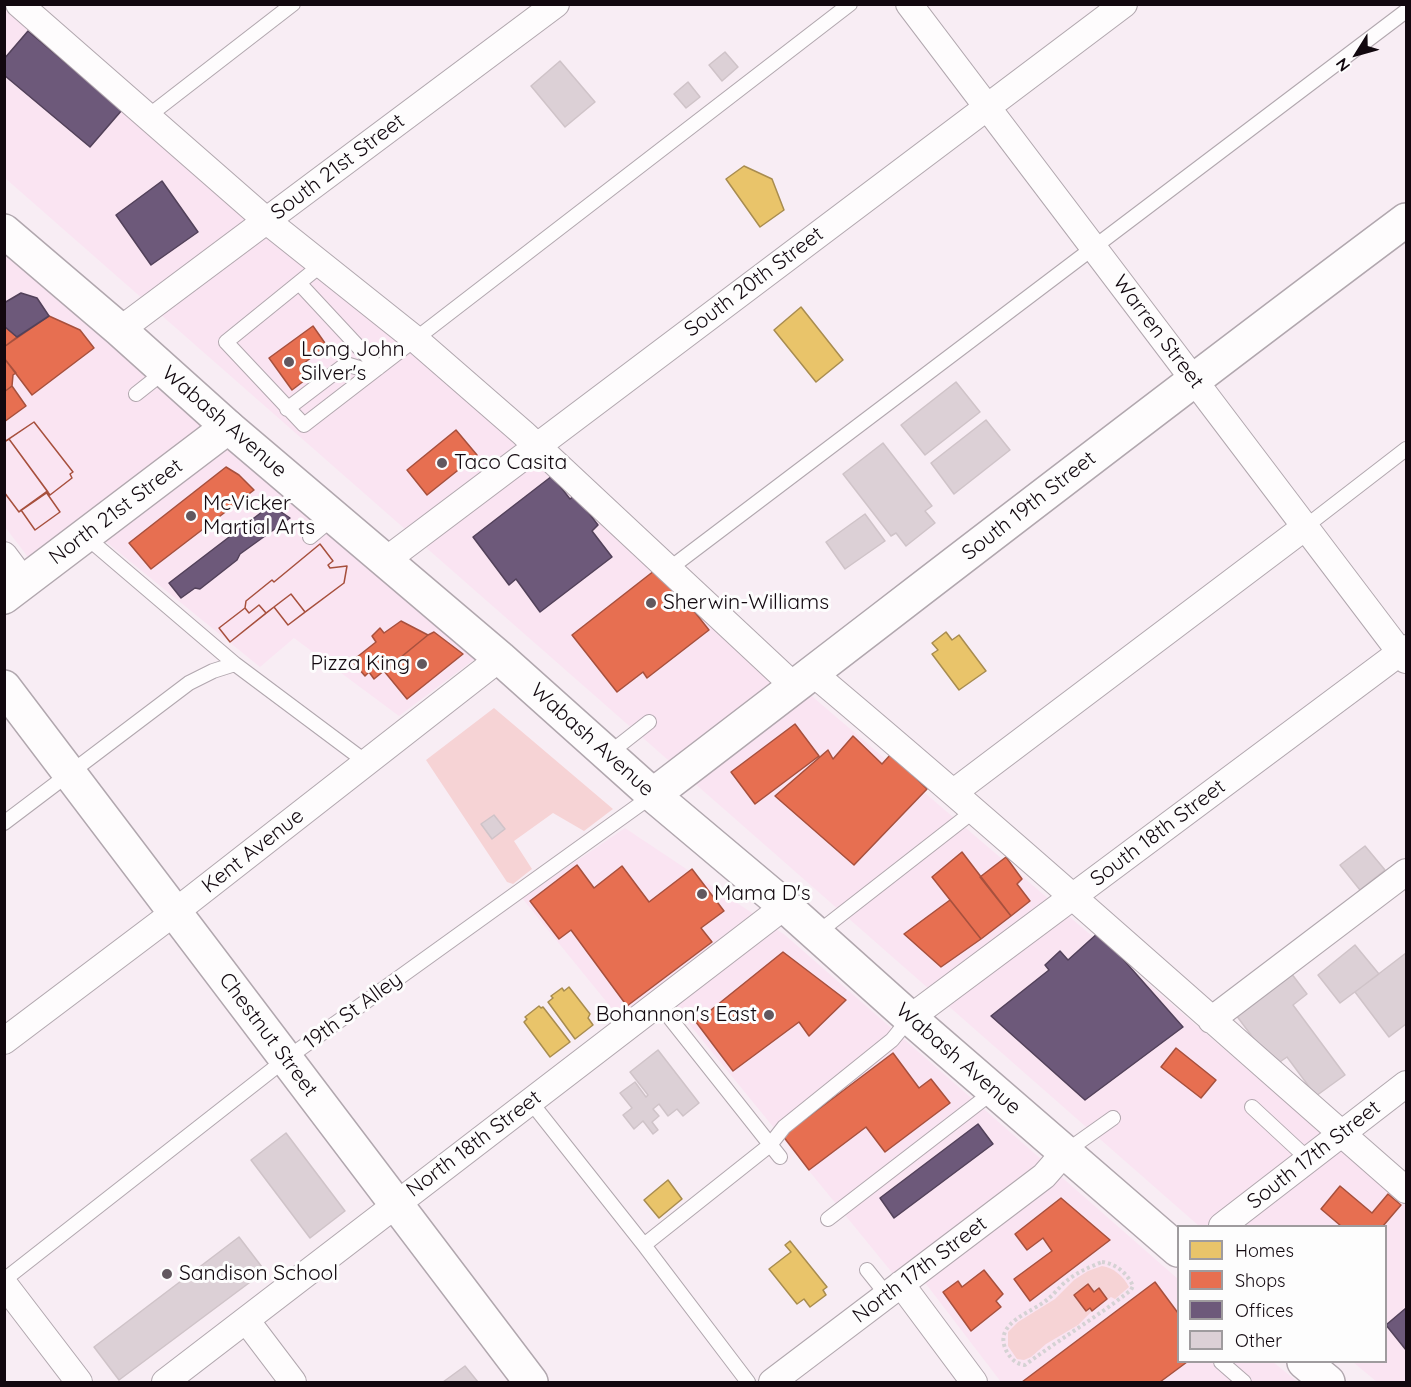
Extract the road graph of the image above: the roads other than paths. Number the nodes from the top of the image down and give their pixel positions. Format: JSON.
{"nodes":[{"id":1,"x":19,"y":4,"type":"edge"},
{"id":2,"x":293,"y":4,"type":"edge"},
{"id":3,"x":556,"y":4,"type":"edge"},
{"id":4,"x":850,"y":4,"type":"edge"},
{"id":5,"x":909,"y":4,"type":"edge"},
{"id":6,"x":1124,"y":4,"type":"edge"},
{"id":7,"x":1407,"y":11,"type":"edge"},
{"id":8,"x":987,"y":107,"type":"junction"},
{"id":9,"x":147,"y":117,"type":"junction"},
{"id":10,"x":1407,"y":220,"type":"edge"},
{"id":11,"x":267,"y":221,"type":"junction"},
{"id":12,"x":4,"y":231,"type":"edge"},
{"id":13,"x":1094,"y":248,"type":"junction"},
{"id":14,"x":321,"y":265,"type":"junction"},
{"id":15,"x":299,"y":283,"type":"junction"},
{"id":16,"x":120,"y":330,"type":"junction"},
{"id":17,"x":415,"y":339,"type":"junction"},
{"id":18,"x":375,"y":370,"type":"junction"},
{"id":19,"x":166,"y":371,"type":"junction"},
{"id":20,"x":1193,"y":379,"type":"junction"},
{"id":21,"x":136,"y":394,"type":"dead end"},
{"id":22,"x":287,"y":410,"type":"junction"},
{"id":23,"x":228,"y":427,"type":"junction"},
{"id":24,"x":537,"y":447,"type":"junction"},
{"id":25,"x":1407,"y":449,"type":"edge"},
{"id":26,"x":1305,"y":527,"type":"junction"},
{"id":27,"x":85,"y":536,"type":"junction"},
{"id":28,"x":4,"y":555,"type":"edge"},
{"id":29,"x":385,"y":561,"type":"junction"},
{"id":30,"x":669,"y":569,"type":"junction"},
{"id":31,"x":15,"y":590,"type":"edge"},
{"id":32,"x":1405,"y":653,"type":"edge"},
{"id":33,"x":500,"y":658,"type":"junction"},
{"id":34,"x":235,"y":664,"type":"junction"},
{"id":35,"x":804,"y":680,"type":"junction"},
{"id":36,"x":4,"y":687,"type":"edge"},
{"id":37,"x":649,"y":722,"type":"dead end"},
{"id":38,"x":607,"y":755,"type":"junction"},
{"id":39,"x":366,"y":762,"type":"junction"},
{"id":40,"x":70,"y":773,"type":"junction"},
{"id":41,"x":954,"y":792,"type":"junction"},
{"id":42,"x":653,"y":795,"type":"junction"},
{"id":43,"x":975,"y":810,"type":"junction"},
{"id":44,"x":4,"y":823,"type":"edge"},
{"id":45,"x":1407,"y":872,"type":"edge"},
{"id":46,"x":1072,"y":898,"type":"junction"},
{"id":47,"x":784,"y":906,"type":"junction"},
{"id":48,"x":175,"y":912,"type":"junction"},
{"id":49,"x":816,"y":934,"type":"junction"},
{"id":50,"x":658,"y":1003,"type":"junction"},
{"id":51,"x":910,"y":1018,"type":"junction"},
{"id":52,"x":1211,"y":1020,"type":"junction"},
{"id":53,"x":4,"y":1041,"type":"edge"},
{"id":54,"x":286,"y":1059,"type":"junction"},
{"id":55,"x":1407,"y":1084,"type":"edge"},
{"id":56,"x":994,"y":1091,"type":"junction"},
{"id":57,"x":530,"y":1101,"type":"junction"},
{"id":58,"x":1252,"y":1107,"type":"dead end"},
{"id":59,"x":1113,"y":1118,"type":"dead end"},
{"id":60,"x":1341,"y":1133,"type":"junction"},
{"id":61,"x":770,"y":1144,"type":"junction"},
{"id":62,"x":1065,"y":1152,"type":"junction"},
{"id":63,"x":780,"y":1157,"type":"dead end"},
{"id":64,"x":1308,"y":1159,"type":"junction"},
{"id":65,"x":1407,"y":1190,"type":"edge"},
{"id":66,"x":396,"y":1204,"type":"junction"},
{"id":67,"x":828,"y":1219,"type":"dead end"},
{"id":68,"x":1225,"y":1225,"type":"edge"},
{"id":69,"x":644,"y":1245,"type":"junction"},
{"id":70,"x":1177,"y":1248,"type":"edge"},
{"id":71,"x":867,"y":1270,"type":"dead end"},
{"id":72,"x":4,"y":1282,"type":"edge"},
{"id":73,"x":894,"y":1290,"type":"junction"},
{"id":74,"x":246,"y":1320,"type":"junction"},
{"id":75,"x":1222,"y":1363,"type":"edge"},
{"id":76,"x":1305,"y":1363,"type":"edge"},
{"id":77,"x":79,"y":1383,"type":"edge"},
{"id":78,"x":165,"y":1383,"type":"edge"},
{"id":79,"x":293,"y":1383,"type":"edge"},
{"id":80,"x":531,"y":1383,"type":"edge"},
{"id":81,"x":748,"y":1383,"type":"edge"},
{"id":82,"x":772,"y":1383,"type":"edge"},
{"id":83,"x":974,"y":1383,"type":"edge"},
{"id":84,"x":1244,"y":1383,"type":"edge"},
{"id":85,"x":1328,"y":1383,"type":"edge"}],
"edges":[{"from":1,"to":9,"type":"street"},
{"from":2,"to":9,"type":"lane"},
{"from":3,"to":11,"type":"street","name":"South 21st Street"},
{"from":4,"to":17,"type":"lane"},
{"from":5,"to":8,"type":"street","name":"Warren Street"},
{"from":6,"to":8,"type":"street","name":"South 20th Street"},
{"from":7,"to":13,"type":"lane"},
{"from":8,"to":13,"type":"street","name":"Warren Street"},
{"from":8,"to":24,"type":"street","name":"South 20th Street"},
{"from":9,"to":11,"type":"street"},
{"from":10,"to":20,"type":"street","name":"South 19th Street"},
{"from":11,"to":14,"type":"street"},
{"from":11,"to":16,"type":"street","name":"South 21st Street"},
{"from":12,"to":16,"type":"street","name":"Wabash Avenue"},
{"from":13,"to":20,"type":"street","name":"Warren Street"},
{"from":13,"to":30,"type":"lane"},
{"from":14,"to":15,"type":"lane"},
{"from":14,"to":17,"type":"street"},
{"from":15,"to":18,"type":"lane"},
{"from":15,"to":22,"type":"lane"},
{"from":16,"to":19,"type":"street","name":"Wabash Avenue"},
{"from":17,"to":18,"type":"lane"},
{"from":17,"to":24,"type":"street"},
{"from":18,"to":22,"type":"lane"},
{"from":18,"to":22,"type":"lane"},
{"from":19,"to":21,"type":"lane"},
{"from":19,"to":23,"type":"street","name":"Wabash Avenue"},
{"from":20,"to":26,"type":"street","name":"Warren Street"},
{"from":20,"to":35,"type":"street","name":"South 19th Street"},
{"from":23,"to":27,"type":"street","name":"North 21st Street"},
{"from":23,"to":29,"type":"street","name":"Wabash Avenue"},
{"from":24,"to":29,"type":"street","name":"South 20th Street"},
{"from":24,"to":30,"type":"street"},
{"from":25,"to":26,"type":"lane"},
{"from":26,"to":32,"type":"street","name":"Warren Street"},
{"from":26,"to":41,"type":"street"},
{"from":27,"to":31,"type":"street","name":"North 21st Street"},
{"from":27,"to":34,"type":"lane"},
{"from":28,"to":31,"type":"street"},
{"from":29,"to":33,"type":"street","name":"Wabash Avenue"},
{"from":30,"to":35,"type":"street"},
{"from":32,"to":46,"type":"street","name":"South 18th Street"},
{"from":33,"to":38,"type":"street","name":"Wabash Avenue"},
{"from":33,"to":39,"type":"street","name":"Kent Avenue"},
{"from":34,"to":39,"type":"lane"},
{"from":34,"to":40,"type":"lane"},
{"from":35,"to":41,"type":"street"},
{"from":35,"to":42,"type":"street","name":"South 19th Street"},
{"from":36,"to":40,"type":"street","name":"Chestnut Street"},
{"from":37,"to":38,"type":"lane"},
{"from":38,"to":42,"type":"street","name":"Wabash Avenue"},
{"from":39,"to":48,"type":"street","name":"Kent Avenue"},
{"from":40,"to":44,"type":"lane"},
{"from":40,"to":48,"type":"street","name":"Chestnut Street"},
{"from":41,"to":43,"type":"street"},
{"from":42,"to":47,"type":"street","name":"Wabash Avenue"},
{"from":42,"to":54,"type":"lane","name":"19th St Alley"},
{"from":43,"to":46,"type":"street"},
{"from":43,"to":49,"type":"lane"},
{"from":45,"to":52,"type":"street"},
{"from":46,"to":51,"type":"street","name":"South 18th Street"},
{"from":46,"to":52,"type":"street"},
{"from":47,"to":49,"type":"street","name":"Wabash Avenue"},
{"from":47,"to":50,"type":"street","name":"North 18th Street"},
{"from":48,"to":53,"type":"street","name":"Kent Avenue"},
{"from":48,"to":54,"type":"street","name":"Chestnut Street"},
{"from":49,"to":51,"type":"street","name":"Wabash Avenue"},
{"from":50,"to":57,"type":"street","name":"North 18th Street"},
{"from":50,"to":61,"type":"lane"},
{"from":51,"to":56,"type":"street","name":"Wabash Avenue"},
{"from":51,"to":61,"type":"lane"},
{"from":52,"to":60,"type":"street"},
{"from":54,"to":66,"type":"street","name":"Chestnut Street"},
{"from":54,"to":72,"type":"lane","name":"19th St Alley"},
{"from":55,"to":60,"type":"street","name":"South 17th Street"},
{"from":56,"to":62,"type":"street","name":"Wabash Avenue"},
{"from":56,"to":67,"type":"lane"},
{"from":57,"to":66,"type":"street","name":"North 18th Street"},
{"from":57,"to":69,"type":"lane"},
{"from":58,"to":64,"type":"lane"},
{"from":59,"to":62,"type":"lane"},
{"from":60,"to":64,"type":"street","name":"South 17th Street"},
{"from":60,"to":65,"type":"street"},
{"from":61,"to":63,"type":"lane"},
{"from":61,"to":69,"type":"lane"},
{"from":62,"to":70,"type":"street","name":"Wabash Avenue"},
{"from":62,"to":73,"type":"street","name":"North 17th Street"},
{"from":64,"to":68,"type":"street","name":"South 17th Street"},
{"from":66,"to":74,"type":"street","name":"North 18th Street"},
{"from":66,"to":80,"type":"street","name":"Chestnut Street"},
{"from":69,"to":81,"type":"lane"},
{"from":71,"to":73,"type":"lane"},
{"from":72,"to":77,"type":"street"},
{"from":73,"to":82,"type":"street","name":"North 17th Street"},
{"from":73,"to":83,"type":"street"},
{"from":74,"to":78,"type":"street","name":"North 18th Street"},
{"from":74,"to":79,"type":"street"},
{"from":75,"to":84,"type":"lane"},
{"from":76,"to":85,"type":"street"}]}
